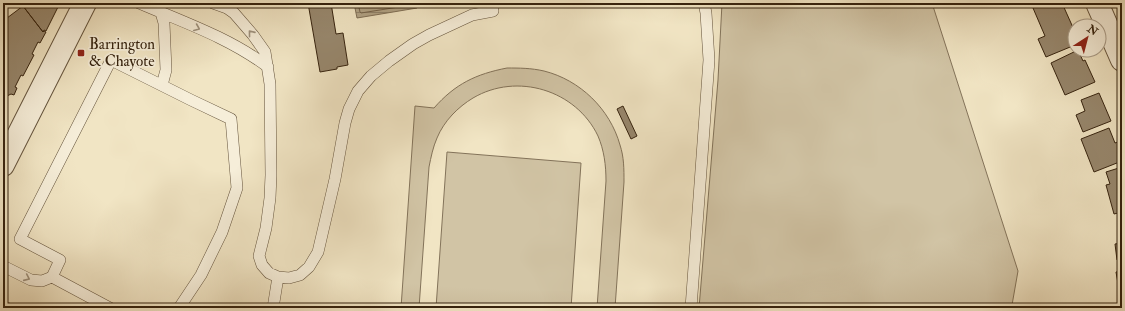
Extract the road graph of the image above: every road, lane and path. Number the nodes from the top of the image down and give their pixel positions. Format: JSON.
{"nodes":[{"id":1,"x":85,"y":3,"type":"edge"},
{"id":2,"x":139,"y":3,"type":"edge"},
{"id":3,"x":213,"y":3,"type":"edge"},
{"id":4,"x":492,"y":3,"type":"edge"},
{"id":5,"x":704,"y":3,"type":"edge"},
{"id":6,"x":1097,"y":3,"type":"edge"},
{"id":7,"x":159,"y":8,"type":"edge"},
{"id":8,"x":1122,"y":60,"type":"edge"},
{"id":9,"x":268,"y":67,"type":"junction"},
{"id":10,"x":162,"y":85,"type":"junction"},
{"id":11,"x":3,"y":166,"type":"edge"},
{"id":12,"x":3,"y":266,"type":"edge"},
{"id":13,"x":52,"y":277,"type":"junction"},
{"id":14,"x":278,"y":277,"type":"junction"},
{"id":15,"x":110,"y":308,"type":"edge"},
{"id":16,"x":179,"y":308,"type":"edge"},
{"id":17,"x":273,"y":308,"type":"edge"},
{"id":18,"x":691,"y":308,"type":"edge"}],
"edges":[{"from":1,"to":11,"type":"street"},
{"from":2,"to":7,"type":"lane"},
{"from":9,"to":3,"type":"lane","one_way":true},
{"from":4,"to":14,"type":"lane"},
{"from":5,"to":18,"type":"lane"},
{"from":6,"to":8,"type":"street"},
{"from":7,"to":9,"type":"lane","one_way":true},
{"from":7,"to":10,"type":"lane"},
{"from":9,"to":14,"type":"lane"},
{"from":10,"to":13,"type":"lane"},
{"from":10,"to":16,"type":"lane"},
{"from":12,"to":13,"type":"lane","one_way":true},
{"from":13,"to":15,"type":"lane"},
{"from":14,"to":17,"type":"lane"}]}
